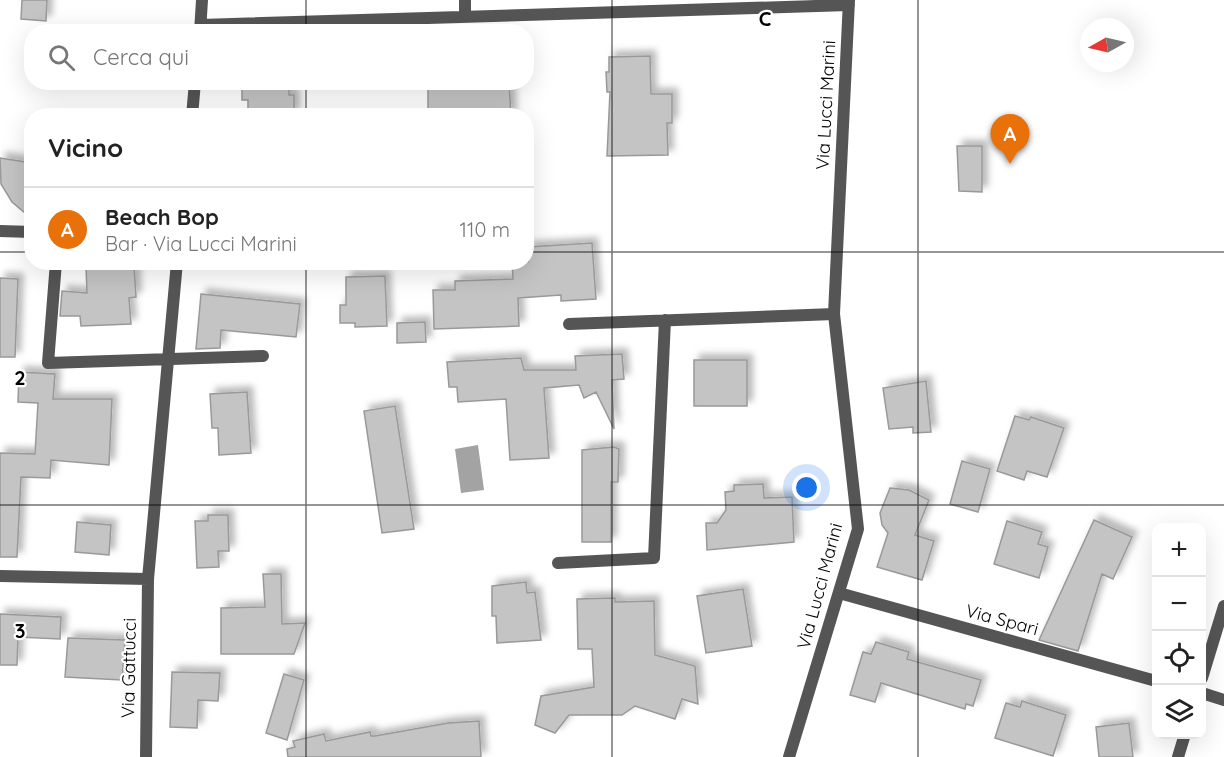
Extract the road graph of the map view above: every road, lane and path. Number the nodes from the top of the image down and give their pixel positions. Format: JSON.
{"nodes":[{"id":1,"x":202,"y":0,"type":"edge"},
{"id":2,"x":465,"y":0,"type":"edge"},
{"id":3,"x":849,"y":3,"type":"edge"},
{"id":4,"x":652,"y":5,"type":"edge"},
{"id":5,"x":465,"y":16,"type":"junction"},
{"id":6,"x":201,"y":24,"type":"edge"},
{"id":7,"x":289,"y":24,"type":"edge"},
{"id":8,"x":194,"y":90,"type":"edge"},
{"id":9,"x":193,"y":108,"type":"edge"},
{"id":10,"x":0,"y":231,"type":"edge"},
{"id":11,"x":24,"y":232,"type":"edge"},
{"id":12,"x":55,"y":270,"type":"edge"},
{"id":13,"x":176,"y":270,"type":"edge"},
{"id":14,"x":834,"y":314,"type":"junction"},
{"id":15,"x":665,"y":320,"type":"junction"},
{"id":16,"x":569,"y":324,"type":"dead end"},
{"id":17,"x":263,"y":356,"type":"dead end"},
{"id":18,"x":167,"y":361,"type":"junction"},
{"id":19,"x":558,"y":563,"type":"dead end"},
{"id":20,"x":0,"y":576,"type":"edge"},
{"id":21,"x":148,"y":579,"type":"junction"},
{"id":22,"x":839,"y":593,"type":"junction"},
{"id":23,"x":1224,"y":606,"type":"edge"},
{"id":24,"x":1206,"y":665,"type":"edge"},
{"id":25,"x":1152,"y":680,"type":"edge"},
{"id":26,"x":1206,"y":694,"type":"edge"},
{"id":27,"x":1224,"y":700,"type":"edge"},
{"id":28,"x":1184,"y":739,"type":"edge"},
{"id":29,"x":146,"y":757,"type":"edge"},
{"id":30,"x":789,"y":757,"type":"edge"},
{"id":31,"x":1178,"y":757,"type":"edge"}],
"edges":[{"from":1,"to":6,"type":"street"},
{"from":2,"to":5,"type":"street"},
{"from":3,"to":4,"type":"street"},
{"from":3,"to":14,"type":"street","name":"Via Lucci Marini"},
{"from":4,"to":5,"type":"street"},
{"from":5,"to":7,"type":"street"},
{"from":8,"to":9,"type":"street"},
{"from":10,"to":11,"type":"street"},
{"from":12,"to":18,"type":"street"},
{"from":13,"to":18,"type":"street","name":"Via Gattucci"},
{"from":14,"to":15,"type":"street"},
{"from":14,"to":22,"type":"street","name":"Via Lucci Marini"},
{"from":15,"to":16,"type":"street"},
{"from":15,"to":19,"type":"street"},
{"from":17,"to":18,"type":"street"},
{"from":18,"to":21,"type":"street","name":"Via Gattucci"},
{"from":20,"to":21,"type":"street"},
{"from":21,"to":29,"type":"street","name":"Via Gattucci"},
{"from":22,"to":25,"type":"street","name":"Via Spari"},
{"from":22,"to":30,"type":"street","name":"Via Lucci Marini"},
{"from":23,"to":24,"type":"street"},
{"from":26,"to":27,"type":"street"},
{"from":28,"to":31,"type":"street"}]}
